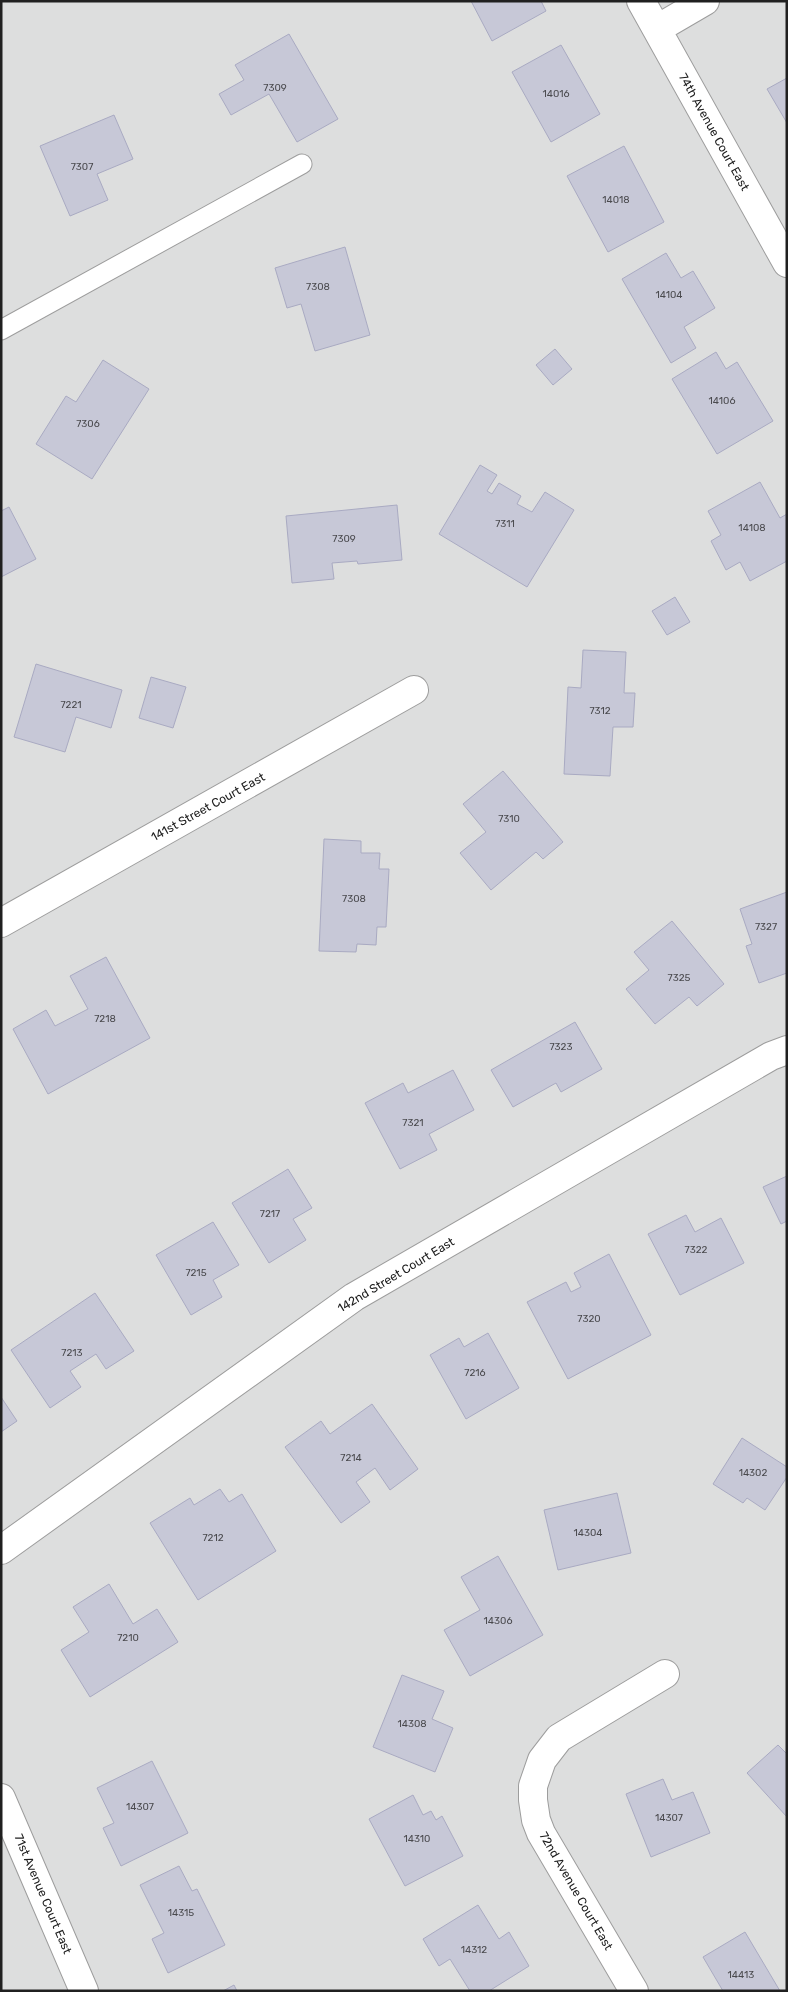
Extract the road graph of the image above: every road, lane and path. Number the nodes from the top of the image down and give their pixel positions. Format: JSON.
{"nodes":[{"id":1,"x":641,"y":1,"type":"edge"},
{"id":2,"x":705,"y":1,"type":"edge"},
{"id":3,"x":657,"y":29,"type":"junction"},
{"id":4,"x":302,"y":164,"type":"dead end"},
{"id":5,"x":787,"y":263,"type":"edge"},
{"id":6,"x":1,"y":330,"type":"edge"},
{"id":7,"x":414,"y":690,"type":"dead end"},
{"id":8,"x":1,"y":923,"type":"edge"},
{"id":9,"x":787,"y":1050,"type":"edge"},
{"id":10,"x":1,"y":1550,"type":"edge"},
{"id":11,"x":665,"y":1674,"type":"dead end"},
{"id":12,"x":1,"y":1798,"type":"edge"},
{"id":13,"x":84,"y":1991,"type":"edge"},
{"id":14,"x":634,"y":1991,"type":"edge"}],
"edges":[{"from":1,"to":3,"type":"street","name":"74th Avenue Court East"},
{"from":2,"to":3,"type":"street"},
{"from":3,"to":5,"type":"street","name":"74th Avenue Court East"},
{"from":4,"to":6,"type":"lane"},
{"from":7,"to":8,"type":"street","name":"141st Street Court East"},
{"from":9,"to":10,"type":"street","name":"142nd Street Court East"},
{"from":11,"to":14,"type":"street","name":"72nd Avenue Court East"},
{"from":12,"to":13,"type":"street","name":"71st Avenue Court East"}]}
